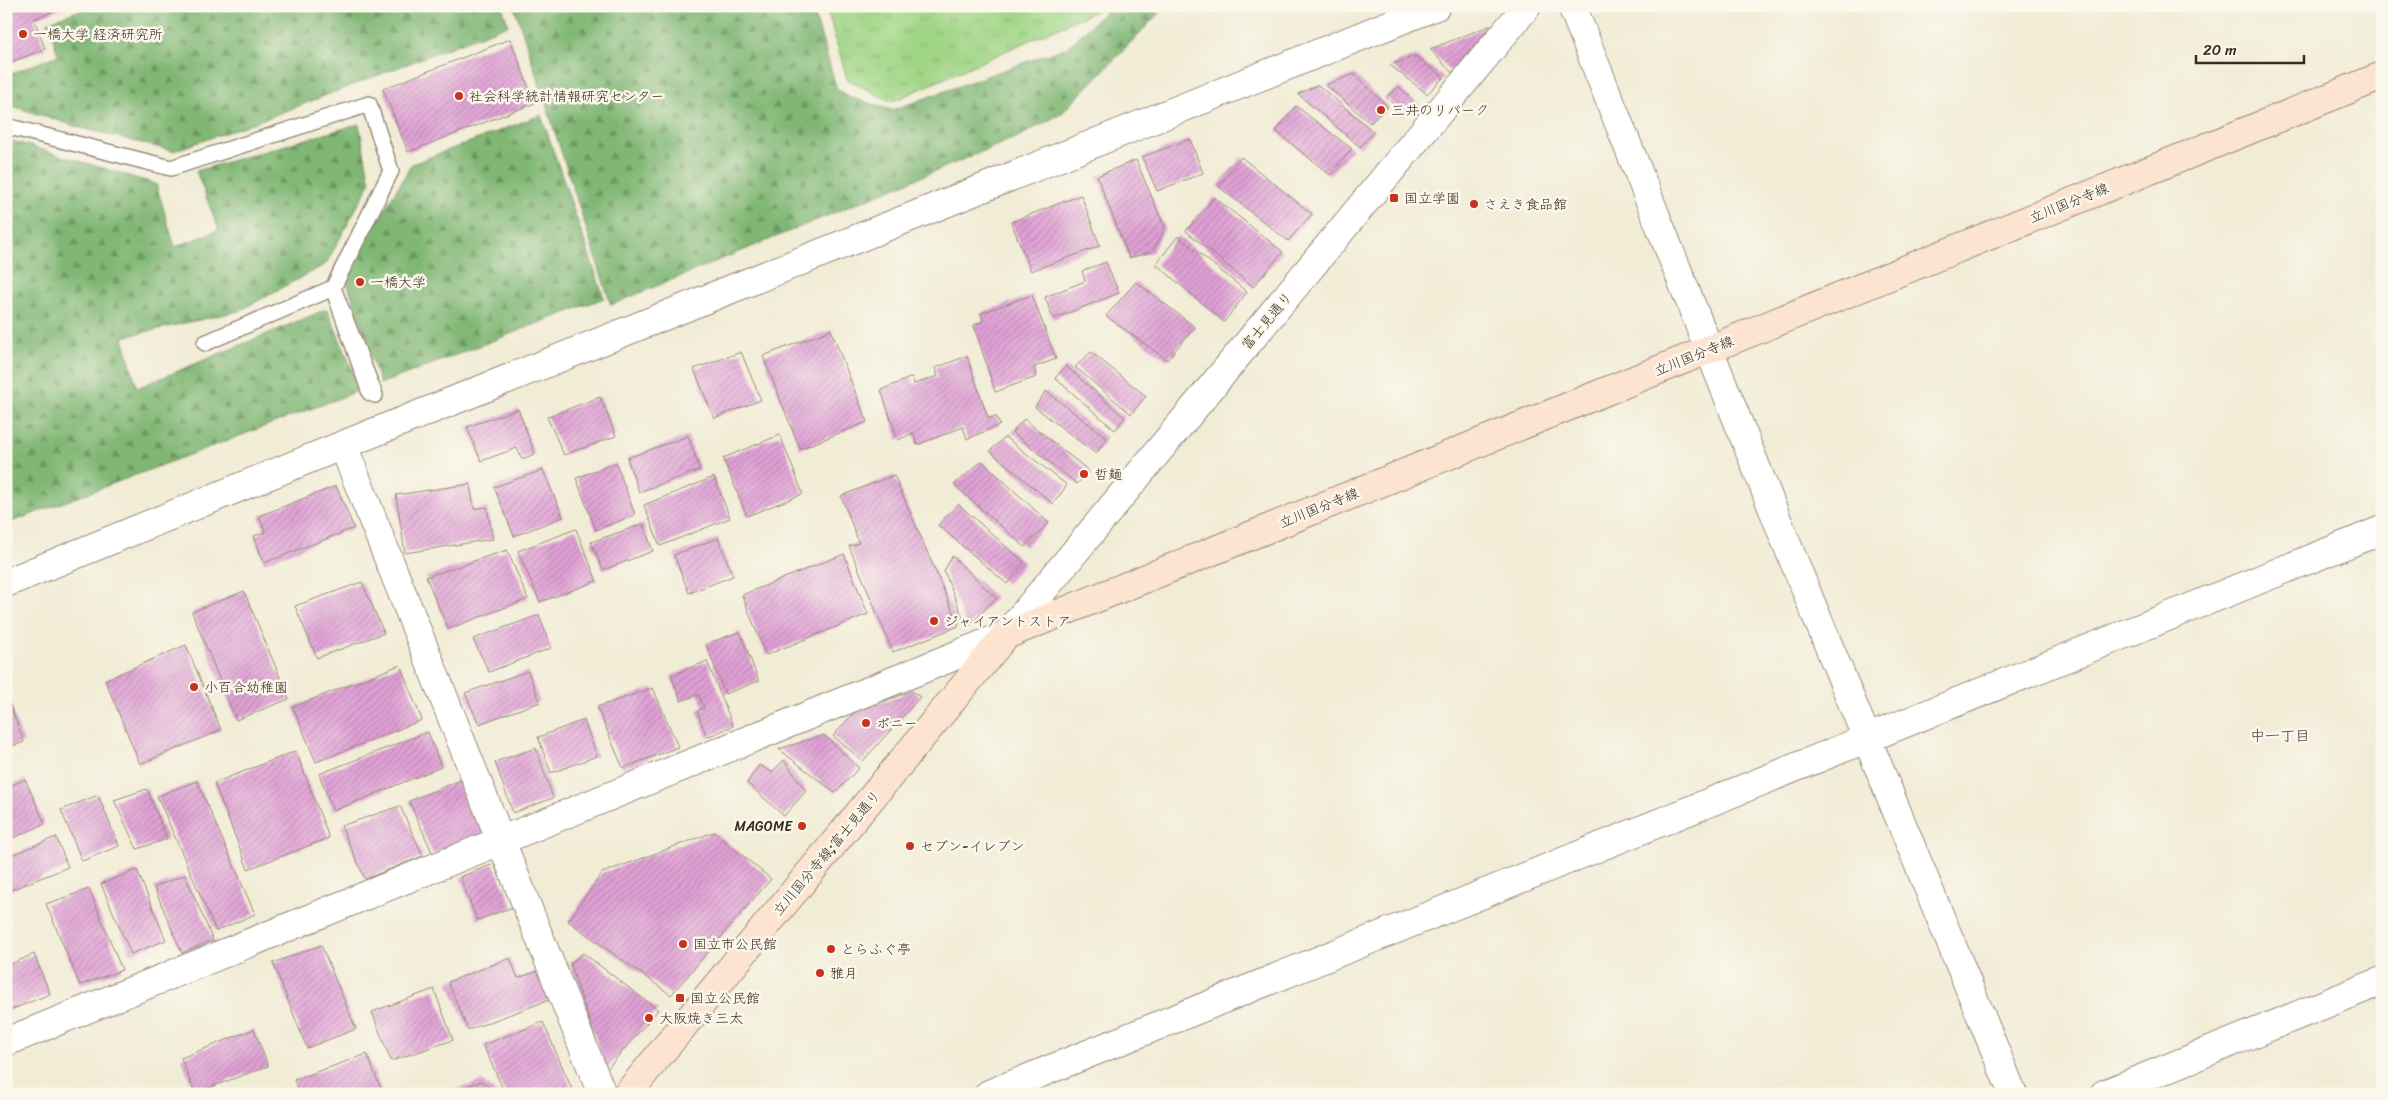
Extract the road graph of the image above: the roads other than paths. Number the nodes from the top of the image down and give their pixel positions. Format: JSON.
{"nodes":[{"id":1,"x":1436,"y":6,"type":"edge"},
{"id":2,"x":1527,"y":6,"type":"edge"},
{"id":3,"x":1572,"y":6,"type":"edge"},
{"id":4,"x":2382,"y":76,"type":"edge"},
{"id":5,"x":6,"y":126,"type":"edge"},
{"id":6,"x":334,"y":288,"type":"junction"},
{"id":7,"x":205,"y":344,"type":"dead end"},
{"id":8,"x":1709,"y":350,"type":"junction"},
{"id":9,"x":344,"y":445,"type":"junction"},
{"id":10,"x":2382,"y":530,"type":"edge"},
{"id":11,"x":6,"y":583,"type":"edge"},
{"id":12,"x":1006,"y":635,"type":"junction"},
{"id":13,"x":1867,"y":738,"type":"junction"},
{"id":14,"x":501,"y":842,"type":"junction"},
{"id":15,"x":2382,"y":981,"type":"edge"},
{"id":16,"x":6,"y":1042,"type":"edge"},
{"id":17,"x":602,"y":1094,"type":"edge"},
{"id":18,"x":628,"y":1094,"type":"edge"},
{"id":19,"x":989,"y":1094,"type":"edge"},
{"id":20,"x":2013,"y":1094,"type":"edge"},
{"id":21,"x":2104,"y":1094,"type":"edge"}],
"edges":[{"from":1,"to":9,"type":"street"},
{"from":2,"to":12,"type":"street","name":"富士見通り"},
{"from":3,"to":8,"type":"street"},
{"from":4,"to":8,"type":"main road","name":"立川国分寺線"},
{"from":5,"to":6,"type":"lane"},
{"from":6,"to":6,"type":"lane"},
{"from":6,"to":7,"type":"lane"},
{"from":8,"to":12,"type":"main road","name":"立川国分寺線"},
{"from":8,"to":13,"type":"street"},
{"from":9,"to":11,"type":"street"},
{"from":9,"to":14,"type":"street"},
{"from":10,"to":13,"type":"street"},
{"from":12,"to":14,"type":"street"},
{"from":12,"to":18,"type":"main road","name":"立川国分寺線;富士見通り"},
{"from":13,"to":19,"type":"street"},
{"from":13,"to":20,"type":"street"},
{"from":14,"to":16,"type":"street"},
{"from":14,"to":17,"type":"street"},
{"from":15,"to":21,"type":"street"}]}
